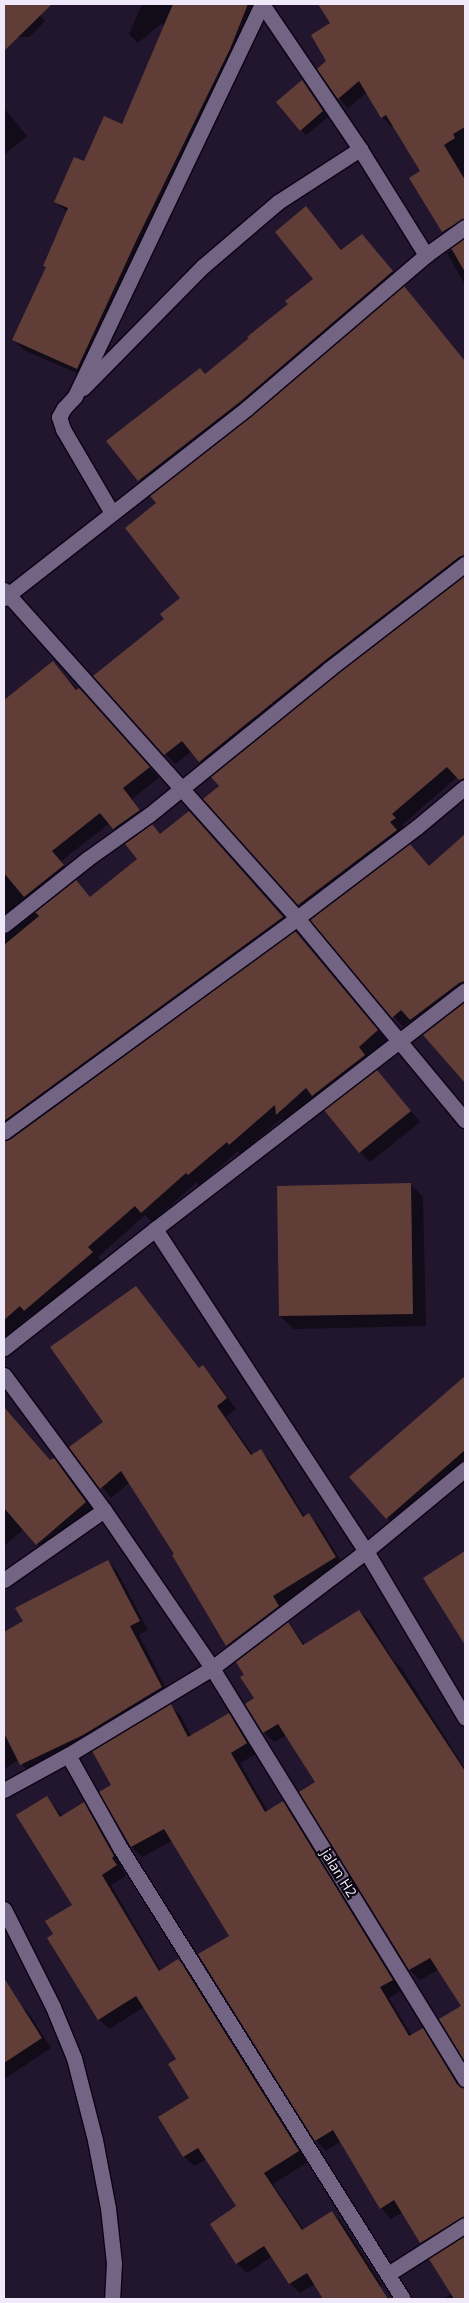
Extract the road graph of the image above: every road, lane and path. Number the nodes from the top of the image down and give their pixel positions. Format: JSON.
{"nodes":[{"id":1,"x":360,"y":149,"type":"junction"},
{"id":2,"x":465,"y":227,"type":"edge"},
{"id":3,"x":426,"y":255,"type":"junction"},
{"id":4,"x":75,"y":396,"type":"junction"},
{"id":5,"x":112,"y":513,"type":"junction"},
{"id":6,"x":465,"y":564,"type":"edge"},
{"id":7,"x":5,"y":594,"type":"edge"},
{"id":8,"x":465,"y":787,"type":"edge"},
{"id":9,"x":182,"y":789,"type":"junction"},
{"id":10,"x":297,"y":918,"type":"junction"},
{"id":11,"x":4,"y":925,"type":"edge"},
{"id":12,"x":465,"y":990,"type":"edge"},
{"id":13,"x":400,"y":1040,"type":"junction"},
{"id":14,"x":465,"y":1120,"type":"edge"},
{"id":15,"x":4,"y":1132,"type":"edge"},
{"id":16,"x":155,"y":1228,"type":"junction"},
{"id":17,"x":4,"y":1348,"type":"edge"},
{"id":18,"x":4,"y":1375,"type":"edge"},
{"id":19,"x":465,"y":1469,"type":"edge"},
{"id":20,"x":104,"y":1510,"type":"junction"},
{"id":21,"x":366,"y":1551,"type":"junction"},
{"id":22,"x":4,"y":1580,"type":"edge"},
{"id":23,"x":212,"y":1668,"type":"junction"},
{"id":24,"x":465,"y":1718,"type":"edge"},
{"id":25,"x":68,"y":1756,"type":"junction"},
{"id":26,"x":4,"y":1790,"type":"edge"},
{"id":27,"x":4,"y":1909,"type":"edge"},
{"id":28,"x":465,"y":2079,"type":"edge"},
{"id":29,"x":465,"y":2225,"type":"edge"},
{"id":30,"x":388,"y":2274,"type":"junction"},
{"id":31,"x":109,"y":2297,"type":"edge"},
{"id":32,"x":403,"y":2299,"type":"edge"}],
"edges":[{"from":1,"to":3,"type":"street"},
{"from":1,"to":4,"type":"street"},
{"from":1,"to":4,"type":"street"},
{"from":2,"to":3,"type":"street"},
{"from":3,"to":5,"type":"street"},
{"from":4,"to":5,"type":"street"},
{"from":5,"to":7,"type":"street"},
{"from":6,"to":9,"type":"street"},
{"from":7,"to":9,"type":"street"},
{"from":8,"to":10,"type":"street"},
{"from":9,"to":10,"type":"street"},
{"from":9,"to":11,"type":"street"},
{"from":10,"to":13,"type":"street"},
{"from":10,"to":15,"type":"street"},
{"from":12,"to":13,"type":"street"},
{"from":13,"to":14,"type":"street"},
{"from":13,"to":16,"type":"street"},
{"from":16,"to":17,"type":"street"},
{"from":16,"to":21,"type":"street"},
{"from":18,"to":20,"type":"street","name":"jalan H2"},
{"from":19,"to":21,"type":"street"},
{"from":20,"to":22,"type":"street"},
{"from":20,"to":23,"type":"street","name":"jalan H2"},
{"from":21,"to":23,"type":"street"},
{"from":21,"to":24,"type":"street"},
{"from":23,"to":25,"type":"street"},
{"from":23,"to":28,"type":"street","name":"jalan H2"},
{"from":25,"to":26,"type":"street"},
{"from":25,"to":30,"type":"street"},
{"from":27,"to":31,"type":"street"},
{"from":29,"to":30,"type":"street"},
{"from":30,"to":32,"type":"street"}]}
